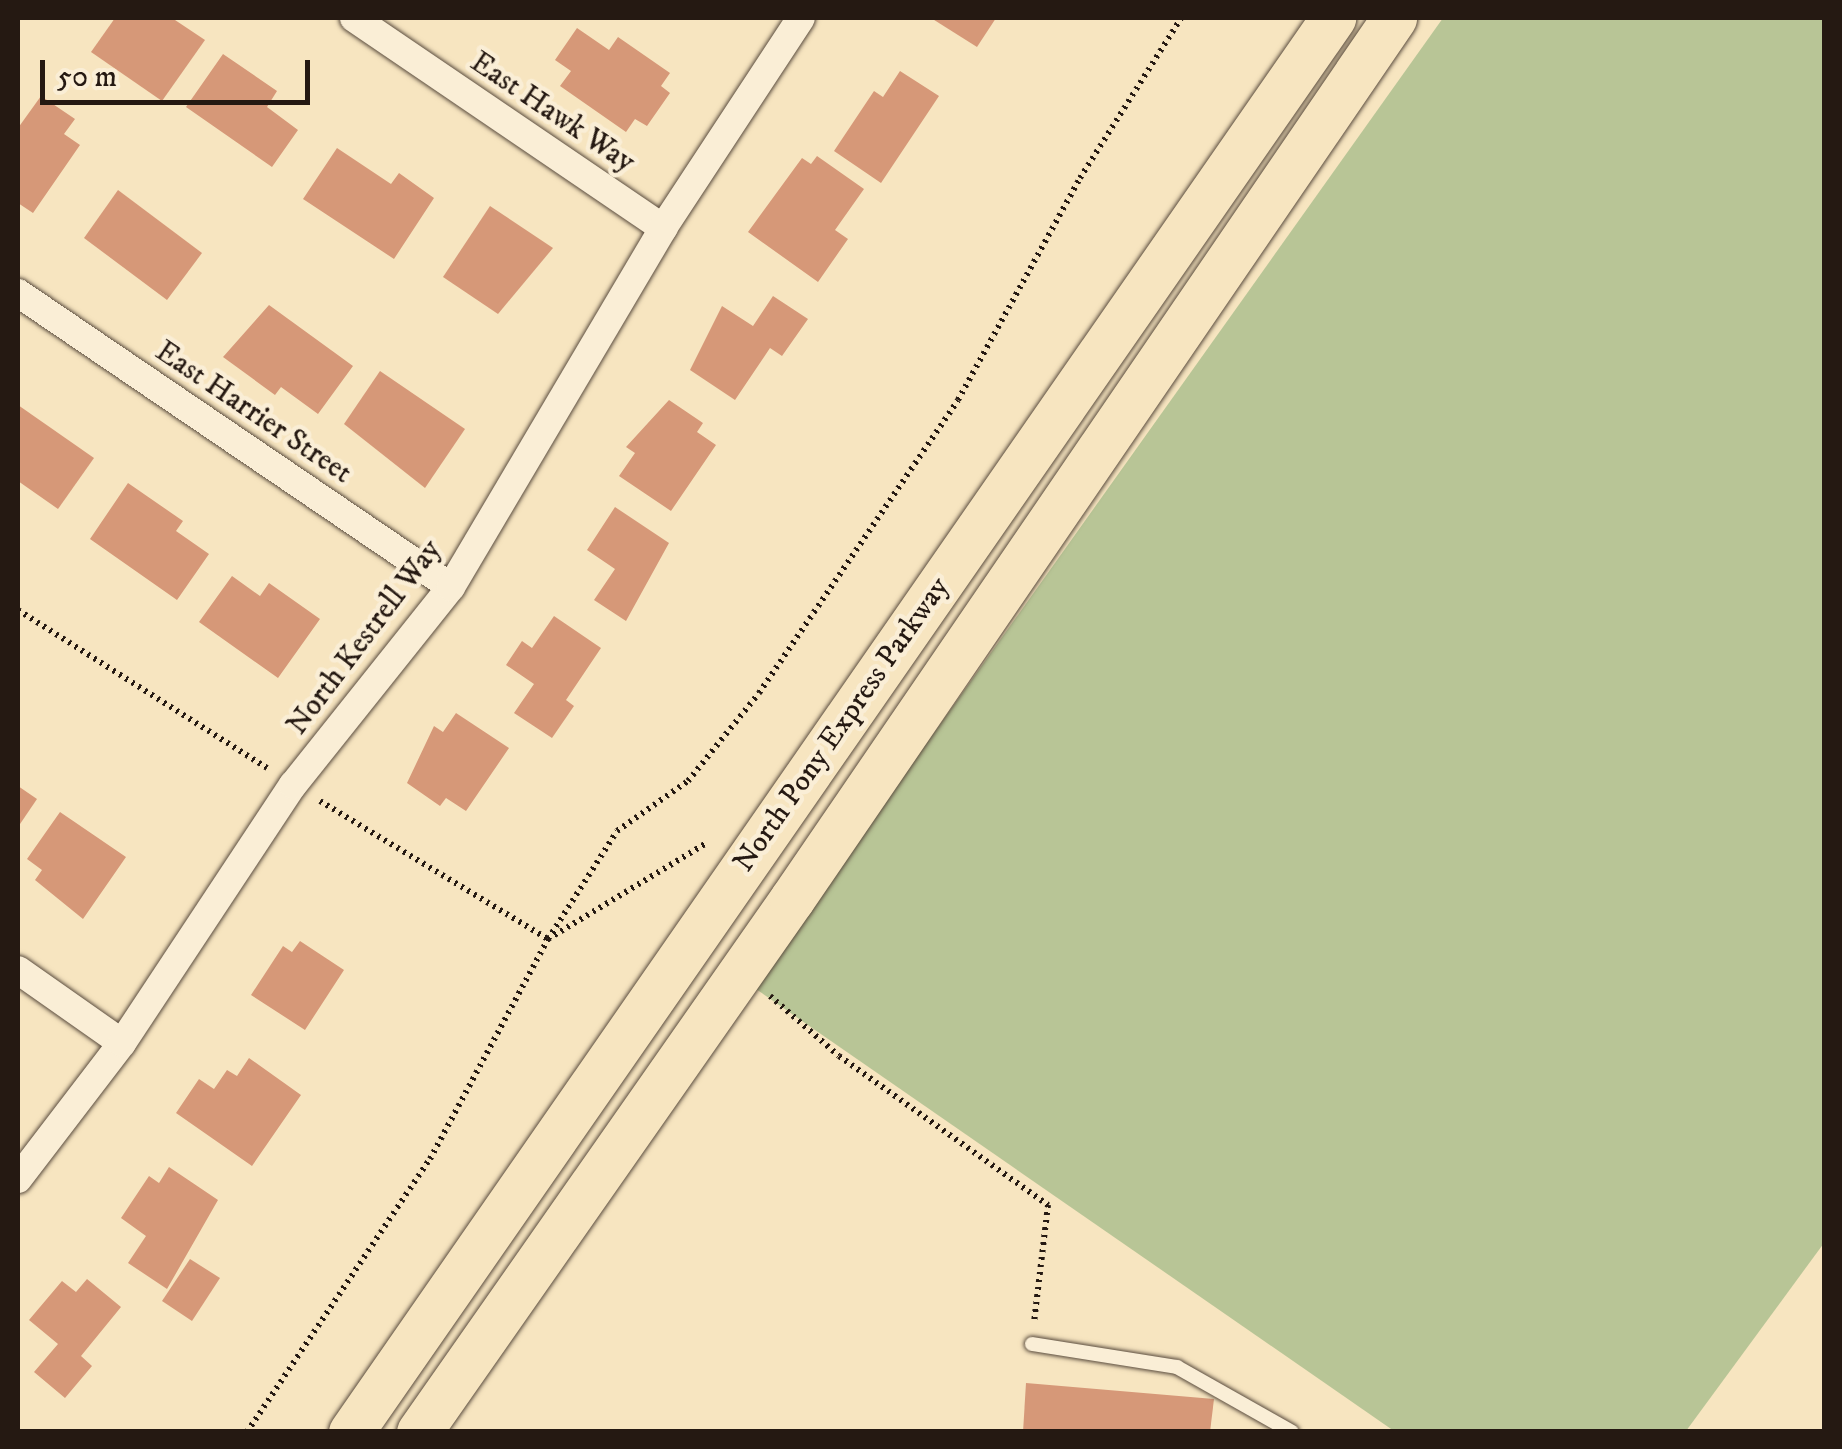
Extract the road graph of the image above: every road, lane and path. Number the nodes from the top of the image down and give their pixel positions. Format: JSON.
{"nodes":[{"id":1,"x":354,"y":18,"type":"edge"},
{"id":2,"x":801,"y":18,"type":"edge"},
{"id":3,"x":1181,"y":18,"type":"edge"},
{"id":4,"x":1333,"y":18,"type":"edge"},
{"id":5,"x":1394,"y":18,"type":"edge"},
{"id":6,"x":663,"y":228,"type":"junction"},
{"id":7,"x":18,"y":293,"type":"edge"},
{"id":8,"x":451,"y":587,"type":"junction"},
{"id":9,"x":18,"y":610,"type":"edge"},
{"id":10,"x":293,"y":786,"type":"junction"},
{"id":11,"x":708,"y":842,"type":"dead end"},
{"id":12,"x":548,"y":939,"type":"junction"},
{"id":13,"x":18,"y":970,"type":"edge"},
{"id":14,"x":780,"y":980,"type":"dead end"},
{"id":15,"x":122,"y":1043,"type":"junction"},
{"id":16,"x":18,"y":1179,"type":"edge"},
{"id":17,"x":1032,"y":1344,"type":"joint"},
{"id":18,"x":247,"y":1432,"type":"edge"},
{"id":19,"x":352,"y":1432,"type":"edge"},
{"id":20,"x":419,"y":1432,"type":"edge"},
{"id":21,"x":1292,"y":1432,"type":"edge"}],
"edges":[{"from":1,"to":6,"type":"street","name":"East Hawk Way"},
{"from":2,"to":6,"type":"street","name":"North Kestrell Way"},
{"from":3,"to":12,"type":"path"},
{"from":4,"to":19,"type":"main road","name":"North Pony Express Parkway"},
{"from":5,"to":20,"type":"main road","name":"North Pony Express Parkway"},
{"from":6,"to":8,"type":"street","name":"North Kestrell Way"},
{"from":7,"to":8,"type":"street","name":"East Harrier Street"},
{"from":8,"to":10,"type":"street","name":"North Kestrell Way"},
{"from":9,"to":10,"type":"path"},
{"from":10,"to":12,"type":"path"},
{"from":10,"to":15,"type":"street","name":"North Kestrell Way"},
{"from":11,"to":12,"type":"path"},
{"from":12,"to":18,"type":"path"},
{"from":13,"to":15,"type":"street"},
{"from":14,"to":17,"type":"path"},
{"from":15,"to":16,"type":"street","name":"North Kestrell Way"},
{"from":17,"to":21,"type":"lane"}]}
